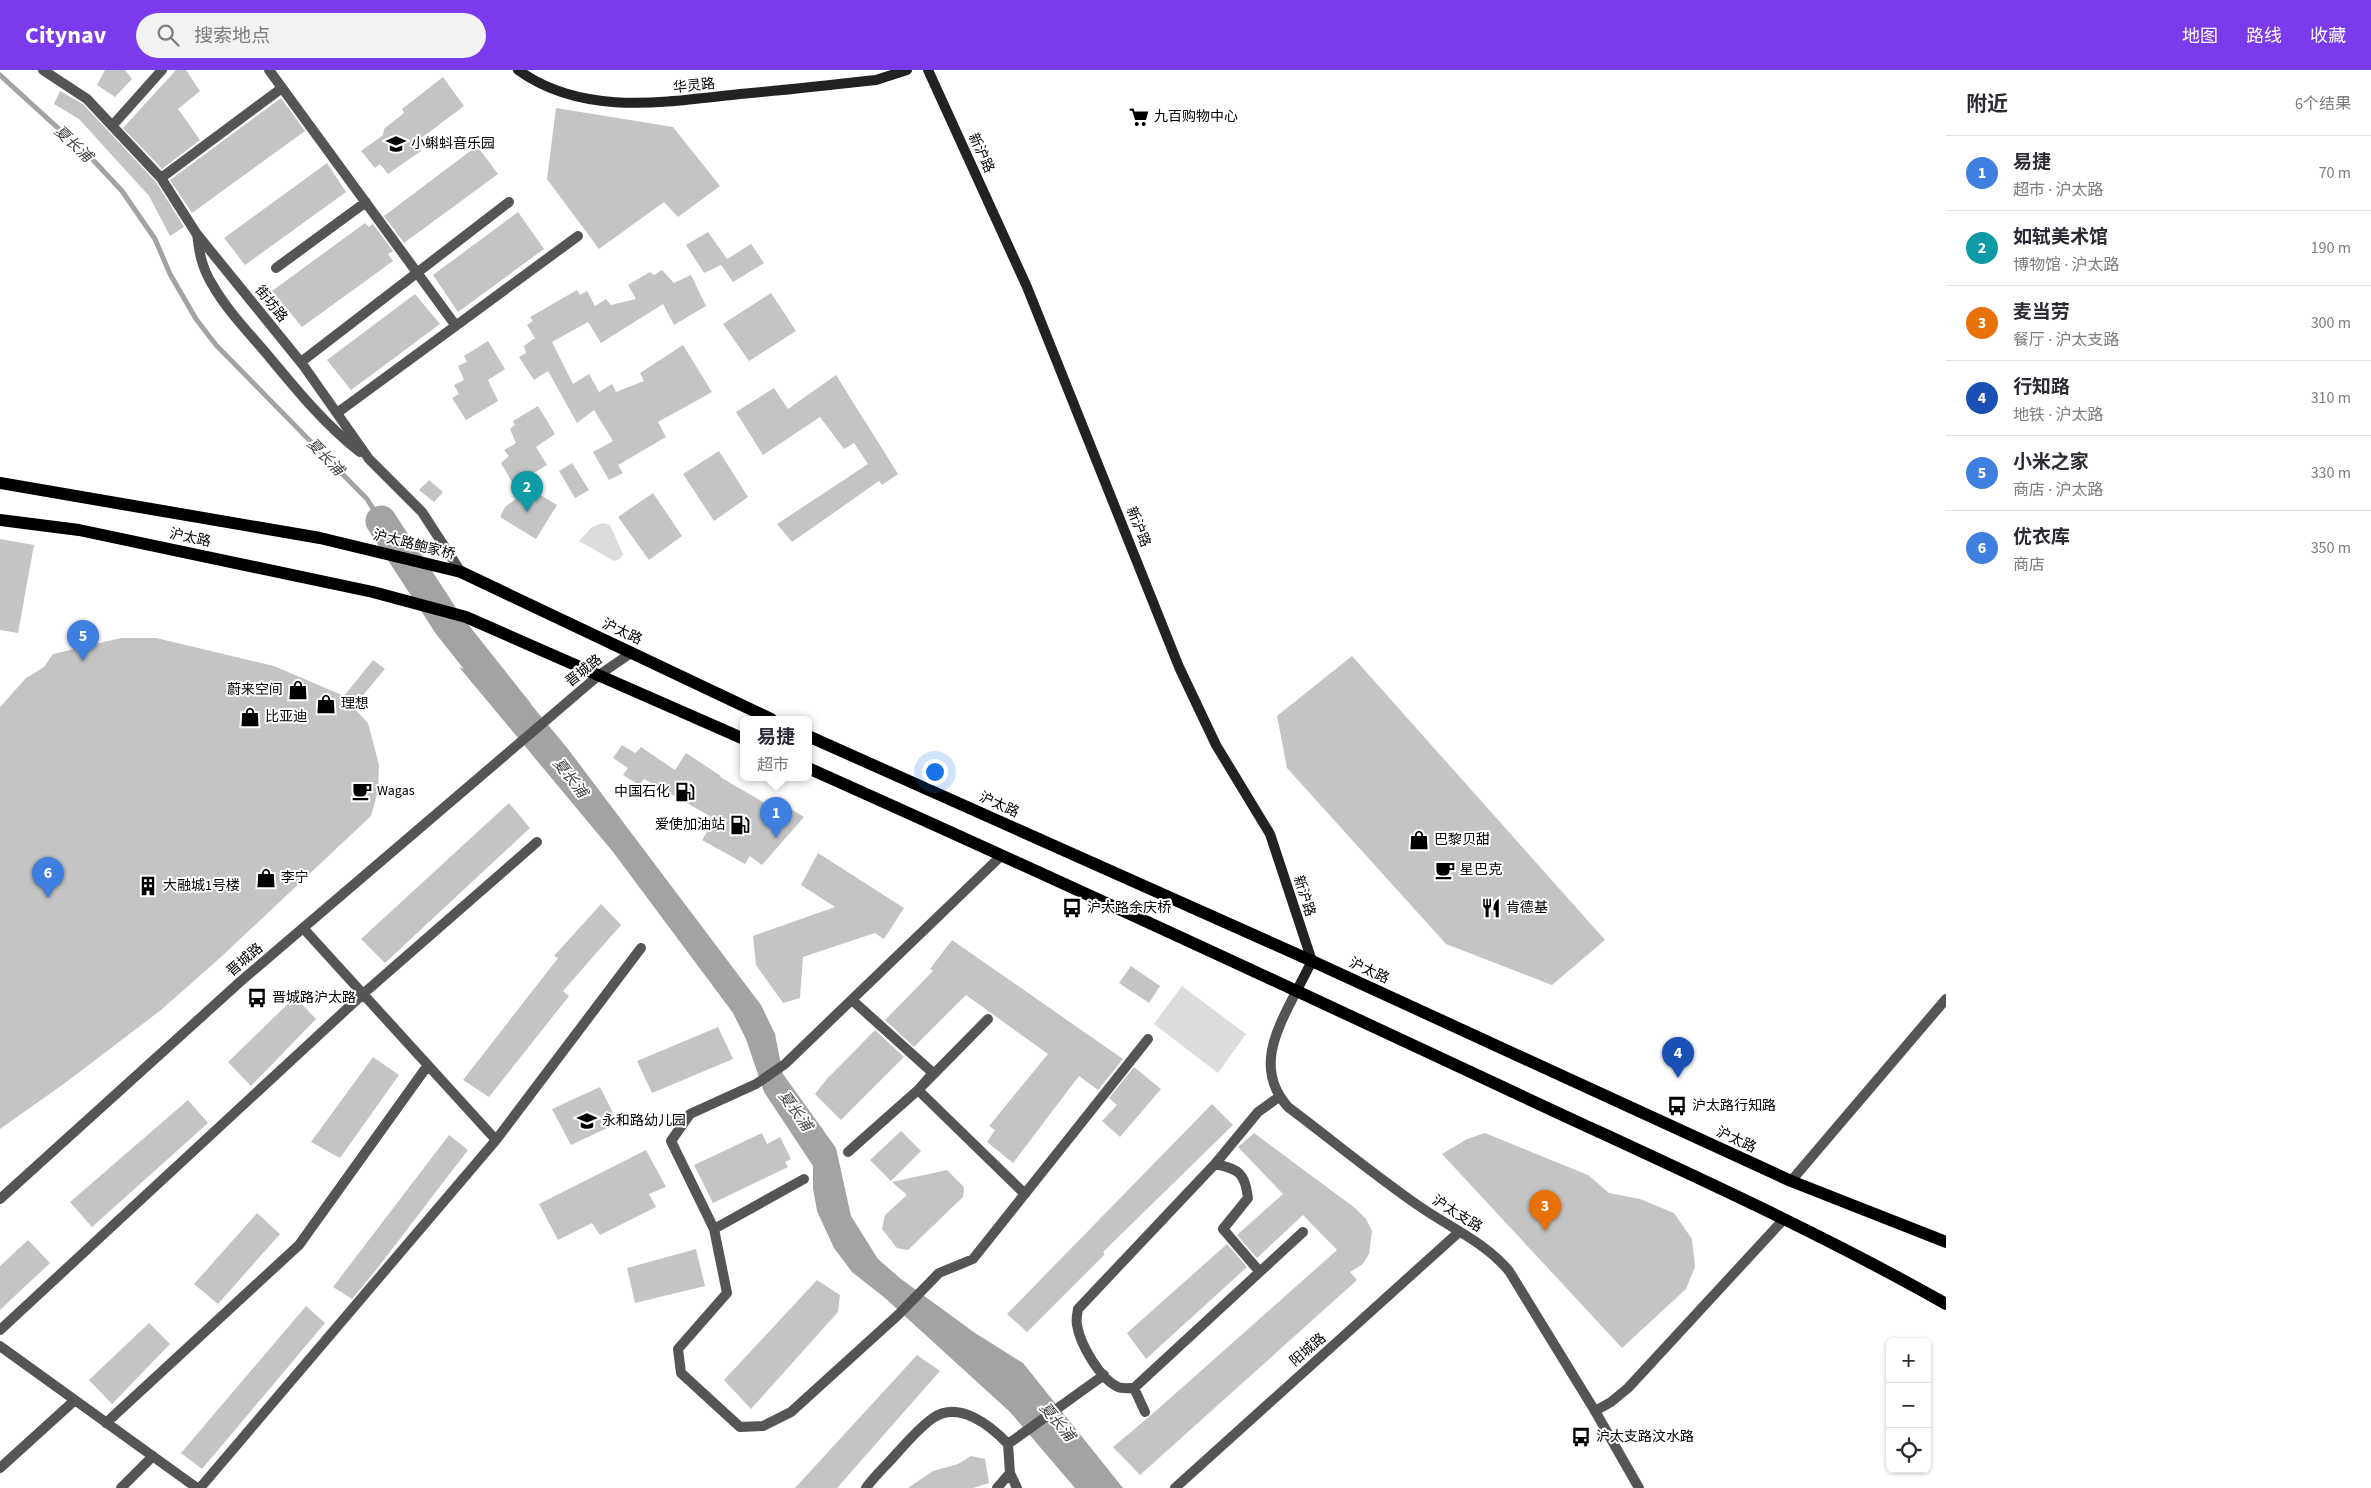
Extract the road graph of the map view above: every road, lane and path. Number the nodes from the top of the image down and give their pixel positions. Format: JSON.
{"nodes":[{"id":1,"x":43,"y":70,"type":"edge"},
{"id":2,"x":162,"y":70,"type":"edge"},
{"id":3,"x":269,"y":70,"type":"edge"},
{"id":4,"x":518,"y":70,"type":"edge"},
{"id":5,"x":906,"y":70,"type":"edge"},
{"id":6,"x":928,"y":70,"type":"edge"},
{"id":7,"x":282,"y":88,"type":"junction"},
{"id":8,"x":112,"y":126,"type":"junction"},
{"id":9,"x":162,"y":178,"type":"junction"},
{"id":10,"x":366,"y":202,"type":"junction"},
{"id":11,"x":509,"y":202,"type":"dead end"},
{"id":12,"x":196,"y":233,"type":"junction"},
{"id":13,"x":578,"y":236,"type":"dead end"},
{"id":14,"x":276,"y":268,"type":"dead end"},
{"id":15,"x":416,"y":271,"type":"junction"},
{"id":16,"x":456,"y":326,"type":"junction"},
{"id":17,"x":301,"y":362,"type":"junction"},
{"id":18,"x":338,"y":413,"type":"junction"},
{"id":19,"x":369,"y":458,"type":"junction"},
{"id":20,"x":0,"y":483,"type":"edge"},
{"id":21,"x":0,"y":520,"type":"edge"},
{"id":22,"x":360,"y":547,"type":"joint"},
{"id":23,"x":461,"y":572,"type":"junction"},
{"id":24,"x":631,"y":653,"type":"junction"},
{"id":25,"x":599,"y":675,"type":"junction"},
{"id":26,"x":765,"y":716,"type":"edge"},
{"id":27,"x":740,"y":737,"type":"edge"},
{"id":28,"x":812,"y":738,"type":"edge"},
{"id":29,"x":812,"y":770,"type":"edge"},
{"id":30,"x":537,"y":842,"type":"dead end"},
{"id":31,"x":1002,"y":855,"type":"junction"},
{"id":32,"x":303,"y":928,"type":"junction"},
{"id":33,"x":641,"y":948,"type":"dead end"},
{"id":34,"x":1312,"y":961,"type":"junction"},
{"id":35,"x":1297,"y":990,"type":"junction"},
{"id":36,"x":363,"y":994,"type":"junction"},
{"id":37,"x":1946,"y":998,"type":"edge"},
{"id":38,"x":852,"y":1000,"type":"junction"},
{"id":39,"x":988,"y":1019,"type":"dead end"},
{"id":40,"x":1148,"y":1038,"type":"dead end"},
{"id":41,"x":428,"y":1066,"type":"junction"},
{"id":42,"x":933,"y":1074,"type":"junction"},
{"id":43,"x":918,"y":1090,"type":"junction"},
{"id":44,"x":1279,"y":1097,"type":"junction"},
{"id":45,"x":496,"y":1140,"type":"junction"},
{"id":46,"x":848,"y":1152,"type":"dead end"},
{"id":47,"x":1215,"y":1164,"type":"junction"},
{"id":48,"x":804,"y":1179,"type":"dead end"},
{"id":49,"x":1791,"y":1182,"type":"junction"},
{"id":50,"x":1025,"y":1194,"type":"junction"},
{"id":51,"x":0,"y":1199,"type":"edge"},
{"id":52,"x":1784,"y":1219,"type":"junction"},
{"id":53,"x":714,"y":1228,"type":"junction"},
{"id":54,"x":1917,"y":1230,"type":"junction"},
{"id":55,"x":1302,"y":1232,"type":"dead end"},
{"id":56,"x":1459,"y":1232,"type":"junction"},
{"id":57,"x":1946,"y":1242,"type":"edge"},
{"id":58,"x":1946,"y":1247,"type":"edge"},
{"id":59,"x":1259,"y":1271,"type":"junction"},
{"id":60,"x":1893,"y":1274,"type":"junction"},
{"id":61,"x":1946,"y":1294,"type":"edge"},
{"id":62,"x":1946,"y":1304,"type":"edge"},
{"id":63,"x":0,"y":1330,"type":"edge"},
{"id":64,"x":0,"y":1346,"type":"edge"},
{"id":65,"x":1104,"y":1375,"type":"junction"},
{"id":66,"x":1134,"y":1388,"type":"junction"},
{"id":67,"x":75,"y":1400,"type":"junction"},
{"id":68,"x":1596,"y":1411,"type":"junction"},
{"id":69,"x":1145,"y":1412,"type":"dead end"},
{"id":70,"x":106,"y":1423,"type":"junction"},
{"id":71,"x":1008,"y":1444,"type":"junction"},
{"id":72,"x":153,"y":1456,"type":"junction"},
{"id":73,"x":0,"y":1468,"type":"edge"},
{"id":74,"x":1010,"y":1472,"type":"junction"},
{"id":75,"x":121,"y":1488,"type":"edge"},
{"id":76,"x":198,"y":1488,"type":"edge"},
{"id":77,"x":866,"y":1488,"type":"edge"},
{"id":78,"x":998,"y":1488,"type":"edge"},
{"id":79,"x":1017,"y":1488,"type":"edge"},
{"id":80,"x":1175,"y":1488,"type":"edge"},
{"id":81,"x":1639,"y":1488,"type":"edge"}],
"edges":[{"from":1,"to":8,"type":"street","name":"街坊路"},
{"from":2,"to":8,"type":"street"},
{"from":3,"to":7,"type":"street"},
{"from":4,"to":5,"type":"main road","name":"华灵路"},
{"from":6,"to":34,"type":"main road","name":"新沪路"},
{"from":7,"to":9,"type":"street"},
{"from":7,"to":10,"type":"street"},
{"from":8,"to":9,"type":"street","name":"街坊路"},
{"from":9,"to":12,"type":"street","name":"街坊路"},
{"from":10,"to":14,"type":"street"},
{"from":10,"to":15,"type":"street"},
{"from":11,"to":15,"type":"street"},
{"from":12,"to":17,"type":"street","name":"街坊路"},
{"from":12,"to":19,"type":"street"},
{"from":13,"to":16,"type":"street"},
{"from":15,"to":16,"type":"street"},
{"from":15,"to":17,"type":"street"},
{"from":16,"to":18,"type":"street"},
{"from":17,"to":18,"type":"street","name":"街坊路"},
{"from":18,"to":19,"type":"street","name":"街坊路"},
{"from":19,"to":23,"type":"street","name":"街坊路"},
{"from":20,"to":22,"type":"main road","name":"沪太路"},
{"from":21,"to":25,"type":"main road","name":"沪太路"},
{"from":22,"to":23,"type":"main road","name":"沪太路鲍家桥"},
{"from":23,"to":24,"type":"main road","name":"沪太路"},
{"from":24,"to":25,"type":"street","name":"晋城路"},
{"from":24,"to":26,"type":"main road","name":"沪太路"},
{"from":25,"to":27,"type":"main road"},
{"from":25,"to":32,"type":"street","name":"晋城路"},
{"from":28,"to":34,"type":"main road","name":"沪太路"},
{"from":29,"to":31,"type":"main road"},
{"from":30,"to":36,"type":"street"},
{"from":31,"to":35,"type":"main road"},
{"from":31,"to":38,"type":"street"},
{"from":32,"to":36,"type":"street"},
{"from":32,"to":51,"type":"street","name":"晋城路"},
{"from":33,"to":45,"type":"street"},
{"from":34,"to":35,"type":"main road"},
{"from":34,"to":49,"type":"main road","name":"沪太路"},
{"from":35,"to":44,"type":"street","name":"沪太支路"},
{"from":35,"to":52,"type":"main road"},
{"from":36,"to":41,"type":"street"},
{"from":36,"to":63,"type":"street"},
{"from":37,"to":49,"type":"street"},
{"from":38,"to":42,"type":"street"},
{"from":38,"to":53,"type":"street"},
{"from":39,"to":42,"type":"street"},
{"from":40,"to":50,"type":"street"},
{"from":41,"to":45,"type":"street"},
{"from":41,"to":70,"type":"street"},
{"from":42,"to":43,"type":"street"},
{"from":43,"to":46,"type":"street"},
{"from":43,"to":50,"type":"street"},
{"from":44,"to":47,"type":"street"},
{"from":44,"to":56,"type":"street","name":"沪太支路"},
{"from":45,"to":76,"type":"street"},
{"from":47,"to":59,"type":"street"},
{"from":47,"to":65,"type":"street"},
{"from":48,"to":53,"type":"street"},
{"from":49,"to":54,"type":"main road","name":"沪太路"},
{"from":50,"to":53,"type":"street"},
{"from":52,"to":60,"type":"main road"},
{"from":52,"to":68,"type":"street"},
{"from":54,"to":57,"type":"main road","name":"沪太路"},
{"from":54,"to":58,"type":"main road","name":"沪太路"},
{"from":55,"to":59,"type":"street"},
{"from":56,"to":68,"type":"street","name":"沪太支路"},
{"from":56,"to":80,"type":"street","name":"阳城路"},
{"from":59,"to":66,"type":"street"},
{"from":60,"to":61,"type":"main road"},
{"from":60,"to":62,"type":"main road"},
{"from":64,"to":67,"type":"street"},
{"from":65,"to":66,"type":"street"},
{"from":65,"to":71,"type":"street"},
{"from":66,"to":69,"type":"street"},
{"from":67,"to":70,"type":"street"},
{"from":67,"to":73,"type":"street"},
{"from":68,"to":81,"type":"street","name":"沪太支路"},
{"from":70,"to":72,"type":"street"},
{"from":71,"to":74,"type":"street"},
{"from":71,"to":77,"type":"street"},
{"from":72,"to":75,"type":"street"},
{"from":72,"to":76,"type":"street"},
{"from":74,"to":78,"type":"street"},
{"from":74,"to":79,"type":"street"}]}
